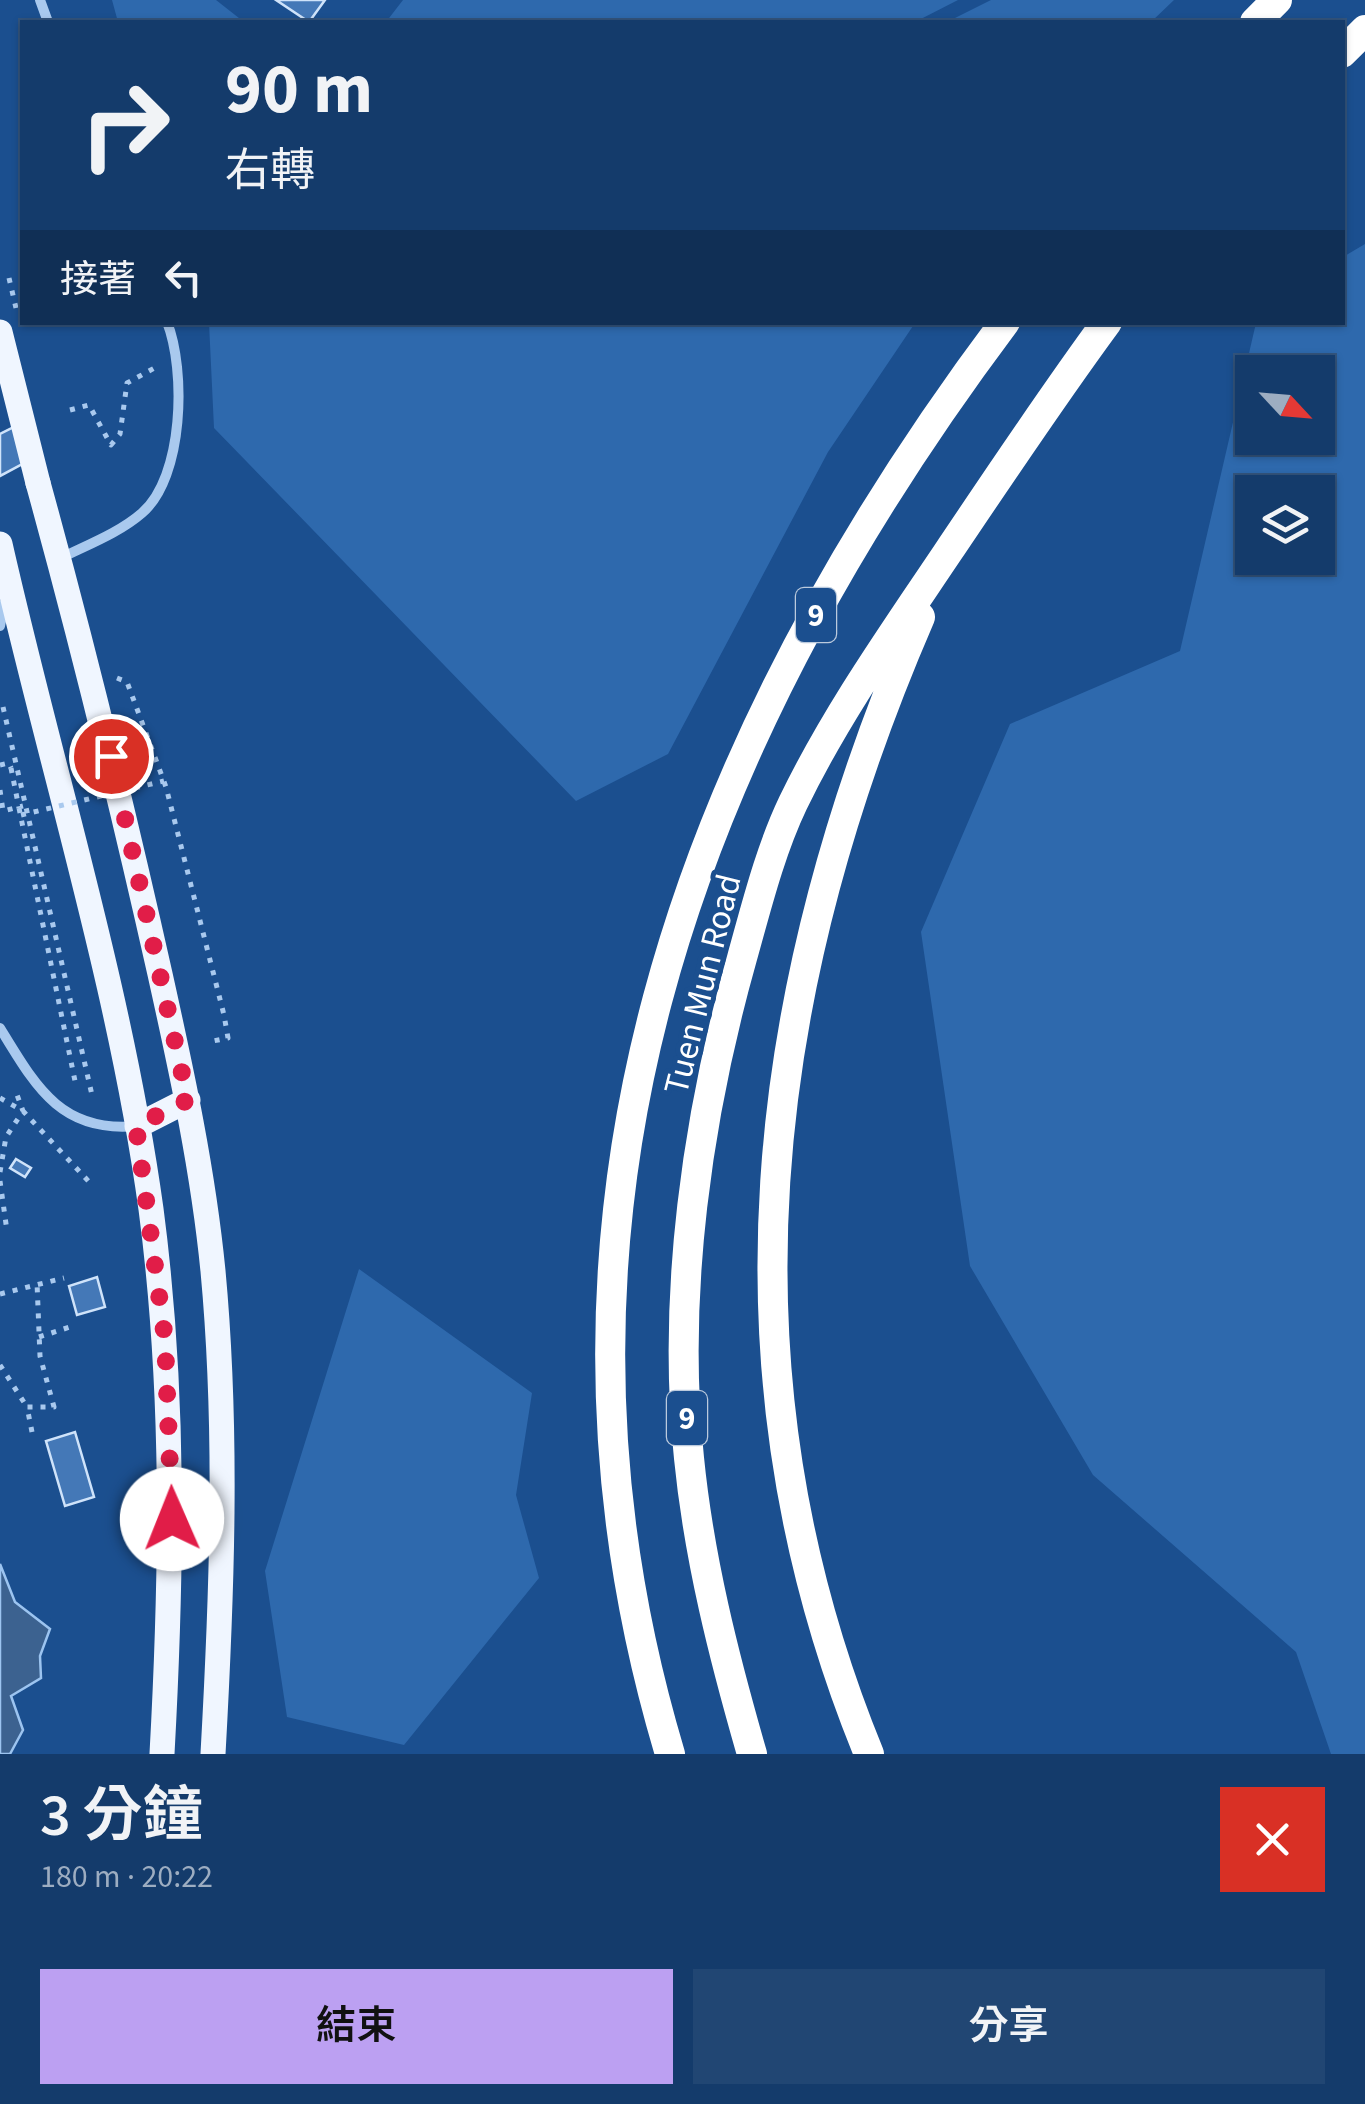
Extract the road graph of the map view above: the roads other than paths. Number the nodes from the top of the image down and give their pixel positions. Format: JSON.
{"nodes":[{"id":1,"x":1277,"y":0,"type":"edge"},
{"id":2,"x":1257,"y":20,"type":"edge"},
{"id":3,"x":1365,"y":30,"type":"edge"},
{"id":4,"x":1345,"y":50,"type":"edge"},
{"id":5,"x":168,"y":325,"type":"edge"},
{"id":6,"x":1002,"y":325,"type":"edge"},
{"id":7,"x":1105,"y":325,"type":"edge"},
{"id":8,"x":0,"y":332,"type":"edge"},
{"id":9,"x":0,"y":544,"type":"edge"},
{"id":10,"x":948,"y":553,"type":"junction"},
{"id":11,"x":59,"y":558,"type":"junction"},
{"id":12,"x":9,"y":582,"type":"junction"},
{"id":13,"x":0,"y":626,"type":"edge"},
{"id":14,"x":0,"y":1028,"type":"edge"},
{"id":15,"x":188,"y":1100,"type":"junction"},
{"id":16,"x":136,"y":1126,"type":"junction"},
{"id":17,"x":162,"y":1754,"type":"edge"},
{"id":18,"x":213,"y":1754,"type":"edge"},
{"id":19,"x":670,"y":1754,"type":"edge"},
{"id":20,"x":752,"y":1754,"type":"edge"},
{"id":21,"x":869,"y":1754,"type":"edge"}],
"edges":[{"from":1,"to":2,"type":"highway"},
{"from":3,"to":4,"type":"highway"},
{"from":5,"to":11,"type":"street"},
{"from":6,"to":19,"type":"highway","name":"Tuen Mun Road","number":"9"},
{"from":7,"to":10,"type":"highway","name":"Tuen Mun Road","number":"9"},
{"from":8,"to":11,"type":"main road","bridge":true},
{"from":9,"to":12,"type":"main road"},
{"from":10,"to":20,"type":"highway","name":"Tuen Mun Road","number":"9"},
{"from":10,"to":21,"type":"highway"},
{"from":11,"to":15,"type":"main road"},
{"from":12,"to":13,"type":"street"},
{"from":12,"to":16,"type":"main road"},
{"from":14,"to":16,"type":"street"},
{"from":15,"to":16,"type":"main road"},
{"from":15,"to":18,"type":"main road"},
{"from":16,"to":17,"type":"main road"}]}
